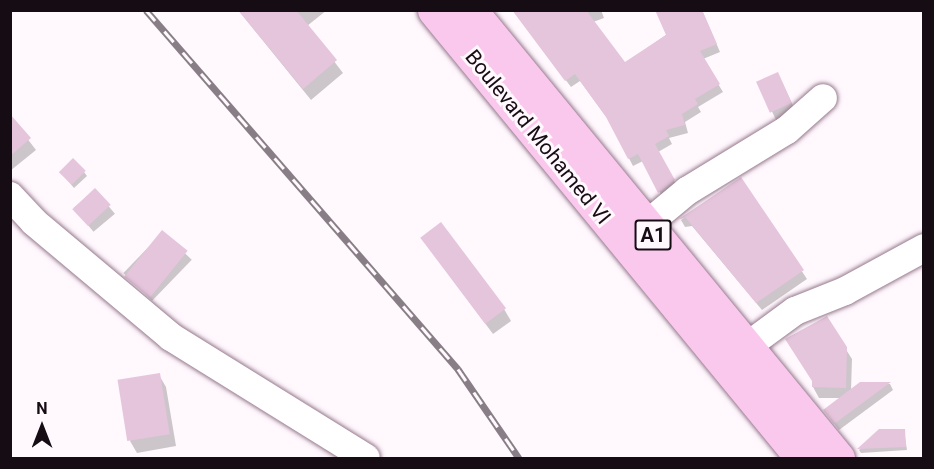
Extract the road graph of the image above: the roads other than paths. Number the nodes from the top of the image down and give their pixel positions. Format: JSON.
{"nodes":[{"id":1,"x":434,"y":10,"type":"edge"},
{"id":2,"x":470,"y":10,"type":"edge"},
{"id":3,"x":822,"y":98,"type":"dead end"},
{"id":4,"x":10,"y":196,"type":"edge"},
{"id":5,"x":645,"y":226,"type":"junction"},
{"id":6,"x":924,"y":248,"type":"edge"},
{"id":7,"x":746,"y":347,"type":"junction"},
{"id":8,"x":812,"y":456,"type":"edge"},
{"id":9,"x":366,"y":459,"type":"edge"}],
"edges":[{"from":1,"to":8,"type":"main road","name":"Boulevard Mohamed VI","number":"A1"},
{"from":2,"to":5,"type":"main road","name":"Boulevard Mohamed VI","number":"A1"},
{"from":3,"to":5,"type":"street"},
{"from":4,"to":9,"type":"street"},
{"from":5,"to":7,"type":"main road","name":"Boulevard Mohamed VI","number":"A1"},
{"from":6,"to":7,"type":"street"},
{"from":7,"to":8,"type":"main road","name":"Boulevard Mohamed VI","number":"A1"}]}
